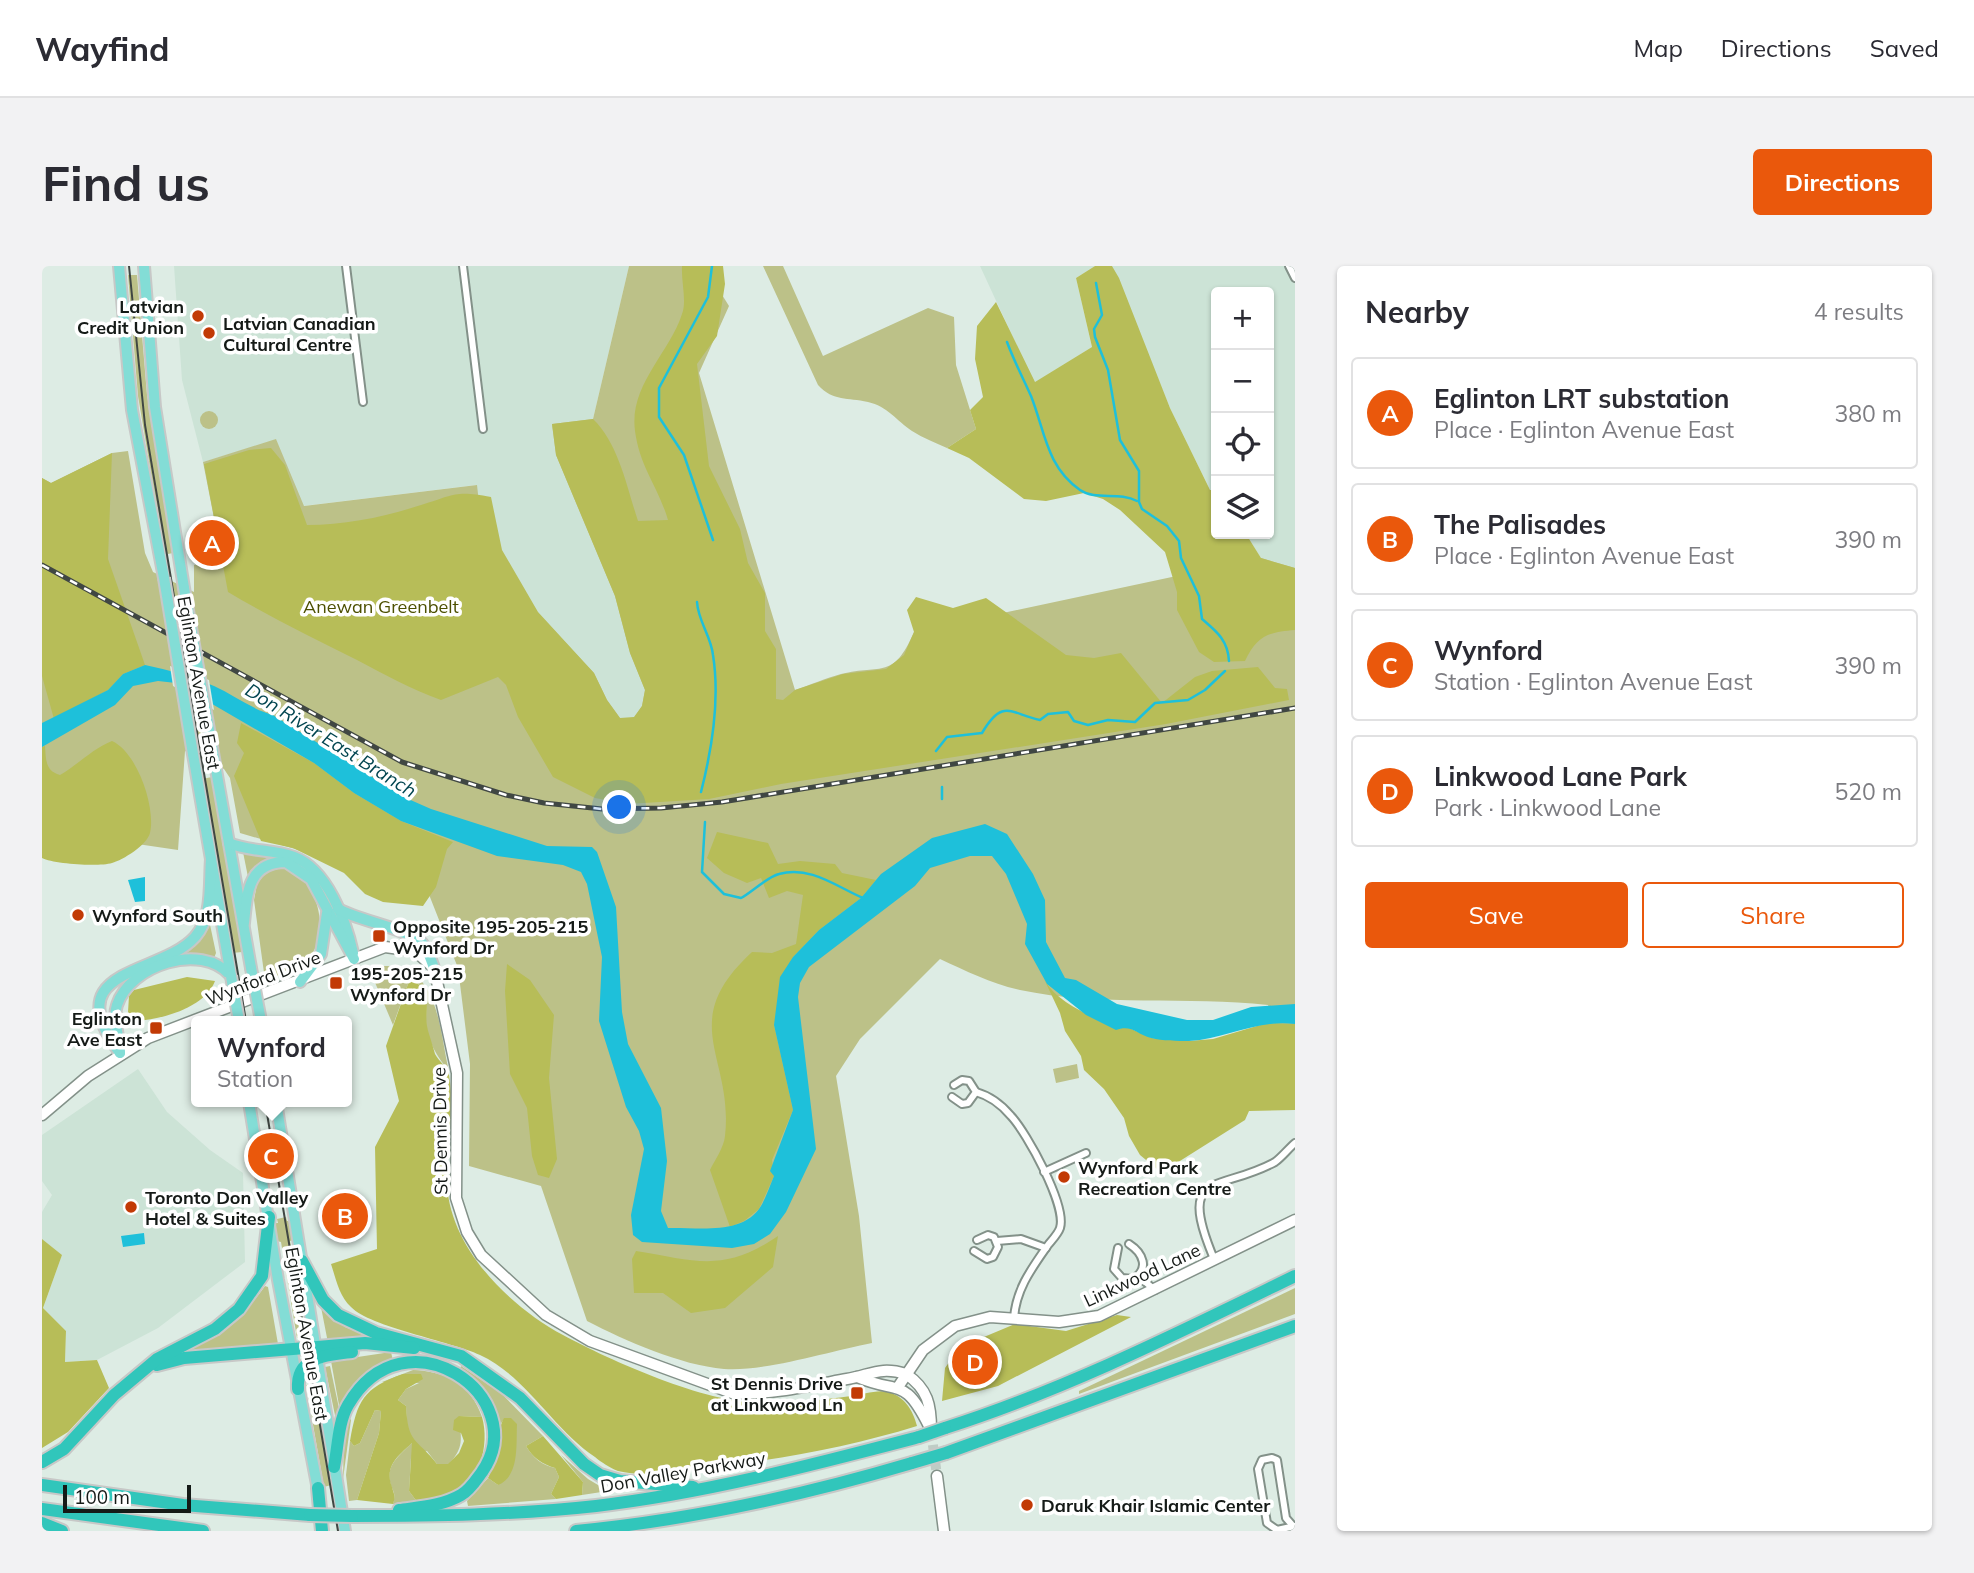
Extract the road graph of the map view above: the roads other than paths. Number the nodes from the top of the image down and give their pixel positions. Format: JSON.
{"nodes":[{"id":1,"x":120,"y":266,"type":"edge"},
{"id":2,"x":144,"y":266,"type":"edge"},
{"id":3,"x":346,"y":266,"type":"edge"},
{"id":4,"x":463,"y":266,"type":"edge"},
{"id":5,"x":1289,"y":266,"type":"edge"},
{"id":6,"x":1295,"y":278,"type":"edge"},
{"id":7,"x":363,"y":402,"type":"dead end"},
{"id":8,"x":483,"y":429,"type":"dead end"},
{"id":9,"x":229,"y":843,"type":"junction"},
{"id":10,"x":211,"y":859,"type":"junction"},
{"id":11,"x":332,"y":908,"type":"junction"},
{"id":12,"x":244,"y":923,"type":"junction"},
{"id":13,"x":354,"y":959,"type":"junction"},
{"id":14,"x":434,"y":968,"type":"junction"},
{"id":15,"x":231,"y":976,"type":"junction"},
{"id":16,"x":300,"y":982,"type":"junction"},
{"id":17,"x":208,"y":1016,"type":"edge"},
{"id":18,"x":238,"y":1016,"type":"edge"},
{"id":19,"x":260,"y":1016,"type":"edge"},
{"id":20,"x":191,"y":1022,"type":"edge"},
{"id":21,"x":120,"y":1053,"type":"junction"},
{"id":22,"x":954,"y":1085,"type":"dead end"},
{"id":23,"x":976,"y":1092,"type":"junction"},
{"id":24,"x":952,"y":1097,"type":"dead end"},
{"id":25,"x":250,"y":1107,"type":"edge"},
{"id":26,"x":277,"y":1107,"type":"edge"},
{"id":27,"x":42,"y":1115,"type":"edge"},
{"id":28,"x":1295,"y":1143,"type":"edge"},
{"id":29,"x":1086,"y":1153,"type":"dead end"},
{"id":30,"x":1044,"y":1172,"type":"junction"},
{"id":31,"x":269,"y":1217,"type":"junction"},
{"id":32,"x":1295,"y":1220,"type":"edge"},
{"id":33,"x":977,"y":1240,"type":"dead end"},
{"id":34,"x":997,"y":1241,"type":"junction"},
{"id":35,"x":1129,"y":1244,"type":"dead end"},
{"id":36,"x":1045,"y":1248,"type":"junction"},
{"id":37,"x":1118,"y":1248,"type":"dead end"},
{"id":38,"x":974,"y":1251,"type":"dead end"},
{"id":39,"x":1214,"y":1259,"type":"junction"},
{"id":40,"x":302,"y":1261,"type":"junction"},
{"id":41,"x":1138,"y":1276,"type":"junction"},
{"id":42,"x":1295,"y":1276,"type":"edge"},
{"id":43,"x":1155,"y":1290,"type":"junction"},
{"id":44,"x":1014,"y":1318,"type":"junction"},
{"id":45,"x":1295,"y":1326,"type":"edge"},
{"id":46,"x":290,"y":1350,"type":"junction"},
{"id":47,"x":315,"y":1352,"type":"junction"},
{"id":48,"x":475,"y":1365,"type":"junction"},
{"id":49,"x":906,"y":1374,"type":"junction"},
{"id":50,"x":134,"y":1377,"type":"junction"},
{"id":51,"x":857,"y":1377,"type":"junction"},
{"id":52,"x":898,"y":1387,"type":"junction"},
{"id":53,"x":298,"y":1389,"type":"junction"},
{"id":54,"x":42,"y":1462,"type":"edge"},
{"id":55,"x":334,"y":1467,"type":"junction"},
{"id":56,"x":937,"y":1476,"type":"tunnel mouth"},
{"id":57,"x":42,"y":1485,"type":"edge"},
{"id":58,"x":318,"y":1488,"type":"joint"},
{"id":59,"x":704,"y":1489,"type":"junction"},
{"id":60,"x":42,"y":1509,"type":"edge"},
{"id":61,"x":352,"y":1516,"type":"junction"},
{"id":62,"x":698,"y":1516,"type":"junction"},
{"id":63,"x":42,"y":1523,"type":"edge"},
{"id":64,"x":1294,"y":1526,"type":"edge"},
{"id":65,"x":62,"y":1531,"type":"edge"},
{"id":66,"x":203,"y":1531,"type":"edge"},
{"id":67,"x":323,"y":1531,"type":"edge"},
{"id":68,"x":345,"y":1531,"type":"edge"},
{"id":69,"x":576,"y":1531,"type":"edge"},
{"id":70,"x":666,"y":1531,"type":"edge"},
{"id":71,"x":944,"y":1531,"type":"edge"}],
"edges":[{"from":1,"to":10,"type":"main road","name":"Eglinton Avenue East","bridge":true},
{"from":2,"to":9,"type":"main road","name":"Eglinton Avenue East","bridge":true},
{"from":3,"to":7,"type":"street"},
{"from":4,"to":8,"type":"street"},
{"from":5,"to":6,"type":"street"},
{"from":9,"to":11,"type":"main road"},
{"from":9,"to":12,"type":"main road","name":"Eglinton Avenue East"},
{"from":10,"to":15,"type":"main road","name":"Eglinton Avenue East"},
{"from":10,"to":21,"type":"main road"},
{"from":11,"to":12,"type":"main road"},
{"from":11,"to":13,"type":"main road"},
{"from":11,"to":14,"type":"main road"},
{"from":11,"to":16,"type":"main road"},
{"from":12,"to":19,"type":"main road","name":"Eglinton Avenue East","bridge":true},
{"from":13,"to":14,"type":"street"},
{"from":13,"to":16,"type":"street","name":"Wynford Drive"},
{"from":14,"to":51,"type":"street","name":"St Dennis Drive"},
{"from":15,"to":18,"type":"main road","name":"Eglinton Avenue East","bridge":true},
{"from":15,"to":21,"type":"main road"},
{"from":16,"to":17,"type":"street","name":"Wynford Drive"},
{"from":20,"to":21,"type":"street","name":"Wynford Drive"},
{"from":21,"to":27,"type":"street","name":"Wynford Drive"},
{"from":22,"to":23,"type":"street"},
{"from":23,"to":24,"type":"street"},
{"from":23,"to":30,"type":"street"},
{"from":25,"to":31,"type":"main road","name":"Eglinton Avenue East"},
{"from":26,"to":40,"type":"main road","name":"Eglinton Avenue East"},
{"from":28,"to":39,"type":"street"},
{"from":29,"to":30,"type":"street"},
{"from":30,"to":36,"type":"street"},
{"from":31,"to":46,"type":"main road","name":"Eglinton Avenue East"},
{"from":31,"to":50,"type":"highway"},
{"from":32,"to":39,"type":"street","name":"Linkwood Lane"},
{"from":33,"to":34,"type":"street"},
{"from":34,"to":36,"type":"street"},
{"from":34,"to":38,"type":"street"},
{"from":35,"to":41,"type":"street"},
{"from":36,"to":44,"type":"street"},
{"from":37,"to":41,"type":"street"},
{"from":39,"to":43,"type":"street","name":"Linkwood Lane"},
{"from":40,"to":47,"type":"main road","name":"Eglinton Avenue East"},
{"from":40,"to":48,"type":"highway"},
{"from":41,"to":43,"type":"street"},
{"from":42,"to":59,"type":"highway","name":"Don Valley Parkway","bridge":true},
{"from":43,"to":44,"type":"street","name":"Linkwood Lane"},
{"from":44,"to":49,"type":"street","name":"Linkwood Lane"},
{"from":45,"to":62,"type":"highway","bridge":true},
{"from":46,"to":47,"type":"highway"},
{"from":46,"to":50,"type":"highway"},
{"from":46,"to":53,"type":"main road","name":"Eglinton Avenue East"},
{"from":47,"to":48,"type":"highway"},
{"from":47,"to":53,"type":"highway"},
{"from":47,"to":55,"type":"main road","name":"Eglinton Avenue East"},
{"from":48,"to":59,"type":"highway"},
{"from":49,"to":51,"type":"street","name":"St Dennis Drive"},
{"from":49,"to":52,"type":"street","name":"Linkwood Lane"},
{"from":49,"to":52,"type":"street"},
{"from":50,"to":54,"type":"highway"},
{"from":51,"to":52,"type":"street","name":"St Dennis Drive"},
{"from":53,"to":58,"type":"main road","name":"Eglinton Avenue East"},
{"from":55,"to":61,"type":"highway"},
{"from":55,"to":68,"type":"main road","name":"Eglinton Avenue East"},
{"from":56,"to":71,"type":"street"},
{"from":57,"to":61,"type":"highway","name":"Don Valley Parkway","bridge":true},
{"from":58,"to":67,"type":"highway"},
{"from":59,"to":61,"type":"highway","name":"Don Valley Parkway"},
{"from":60,"to":66,"type":"highway"},
{"from":62,"to":69,"type":"highway"},
{"from":62,"to":70,"type":"highway"},
{"from":63,"to":65,"type":"highway"},
{"from":64,"to":64,"type":"street"}]}
